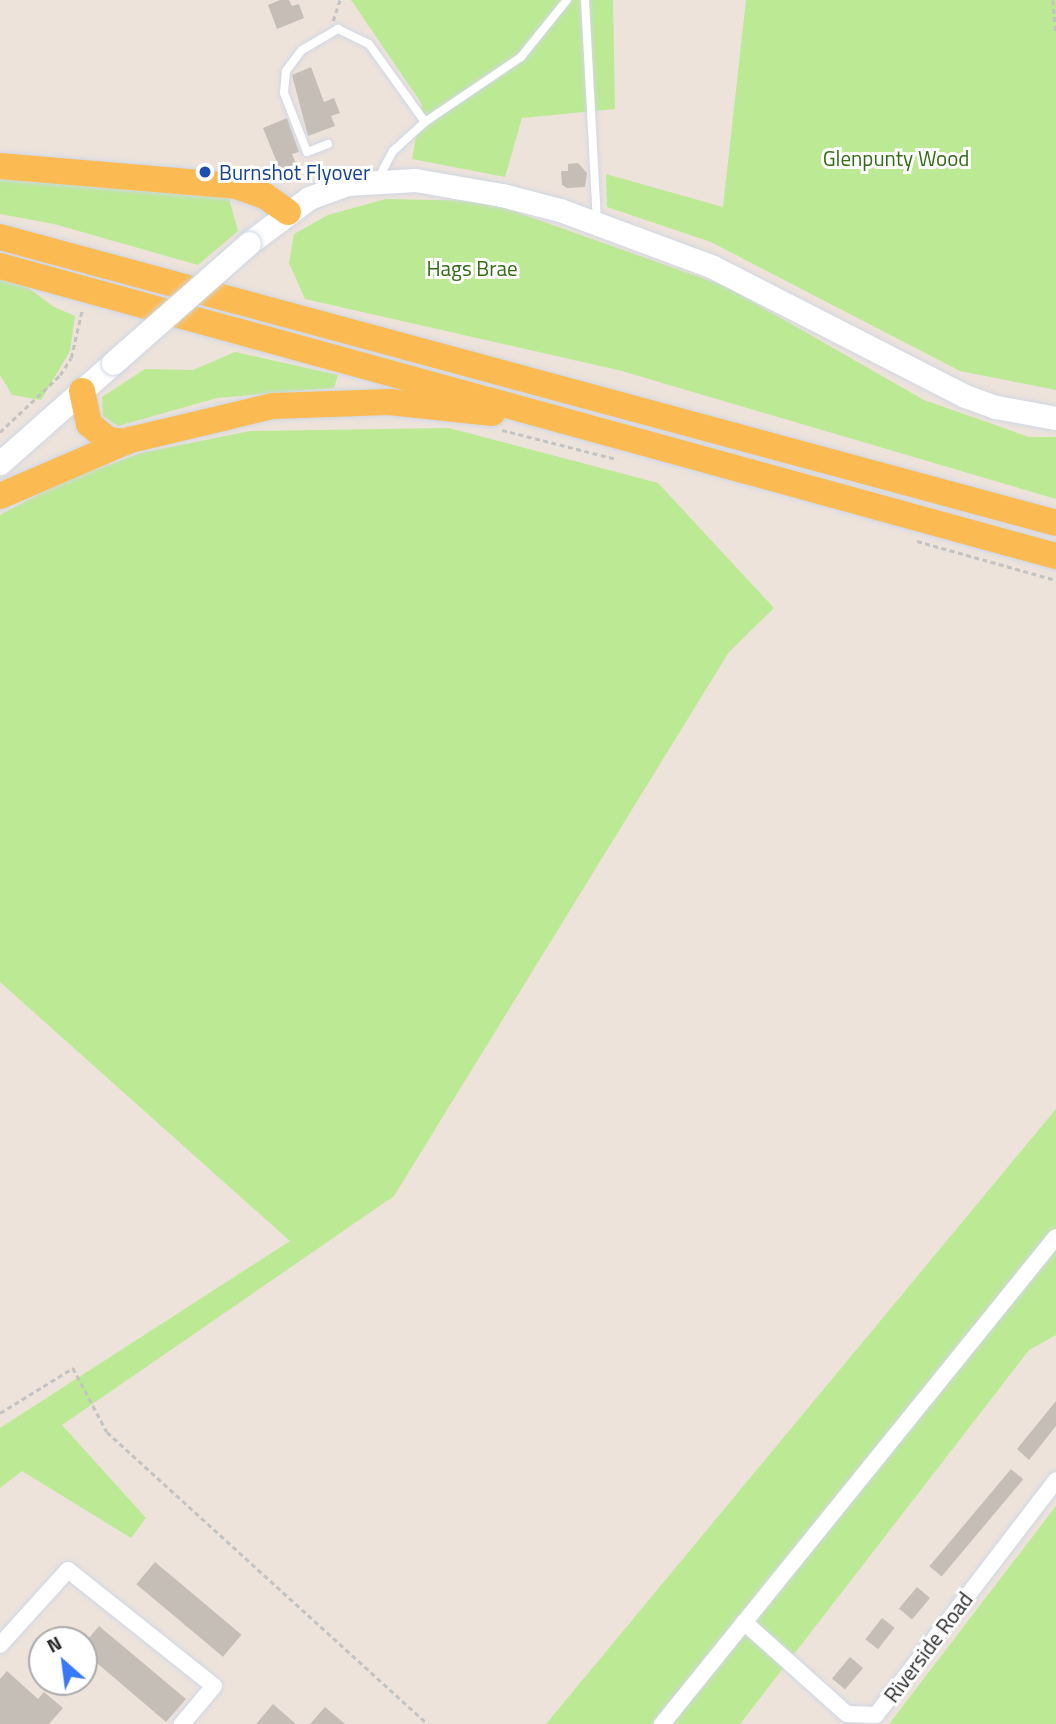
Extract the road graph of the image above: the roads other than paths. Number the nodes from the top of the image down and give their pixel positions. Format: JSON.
{"nodes":[{"id":1,"x":567,"y":0,"type":"edge"},
{"id":2,"x":585,"y":0,"type":"edge"},
{"id":3,"x":425,"y":122,"type":"junction"},
{"id":4,"x":328,"y":144,"type":"dead end"},
{"id":5,"x":0,"y":166,"type":"edge"},
{"id":6,"x":377,"y":181,"type":"junction"},
{"id":7,"x":288,"y":212,"type":"junction"},
{"id":8,"x":596,"y":223,"type":"junction"},
{"id":9,"x":0,"y":237,"type":"edge"},
{"id":10,"x":0,"y":266,"type":"edge"},
{"id":11,"x":82,"y":391,"type":"junction"},
{"id":12,"x":1056,"y":418,"type":"edge"},
{"id":13,"x":612,"y":433,"type":"junction"},
{"id":14,"x":126,"y":442,"type":"junction"},
{"id":15,"x":0,"y":463,"type":"edge"},
{"id":16,"x":0,"y":496,"type":"edge"},
{"id":17,"x":1056,"y":523,"type":"edge"},
{"id":18,"x":1056,"y":556,"type":"edge"},
{"id":19,"x":1056,"y":1237,"type":"edge"},
{"id":20,"x":1056,"y":1480,"type":"edge"},
{"id":21,"x":744,"y":1622,"type":"junction"},
{"id":22,"x":0,"y":1645,"type":"edge"},
{"id":23,"x":182,"y":1724,"type":"edge"},
{"id":24,"x":662,"y":1724,"type":"edge"}],
"edges":[{"from":1,"to":3,"type":"lane"},
{"from":2,"to":8,"type":"lane"},
{"from":3,"to":4,"type":"lane"},
{"from":3,"to":6,"type":"lane"},
{"from":5,"to":7,"type":"main road"},
{"from":6,"to":7,"type":"street"},
{"from":6,"to":8,"type":"street"},
{"from":7,"to":11,"type":"street","bridge":true},
{"from":8,"to":12,"type":"street"},
{"from":9,"to":17,"type":"main road"},
{"from":10,"to":13,"type":"main road"},
{"from":11,"to":14,"type":"main road"},
{"from":11,"to":15,"type":"street"},
{"from":13,"to":14,"type":"main road"},
{"from":13,"to":18,"type":"main road"},
{"from":14,"to":16,"type":"main road"},
{"from":19,"to":21,"type":"street"},
{"from":20,"to":21,"type":"street","name":"Riverside Road"},
{"from":21,"to":24,"type":"street"},
{"from":22,"to":23,"type":"street"}]}
